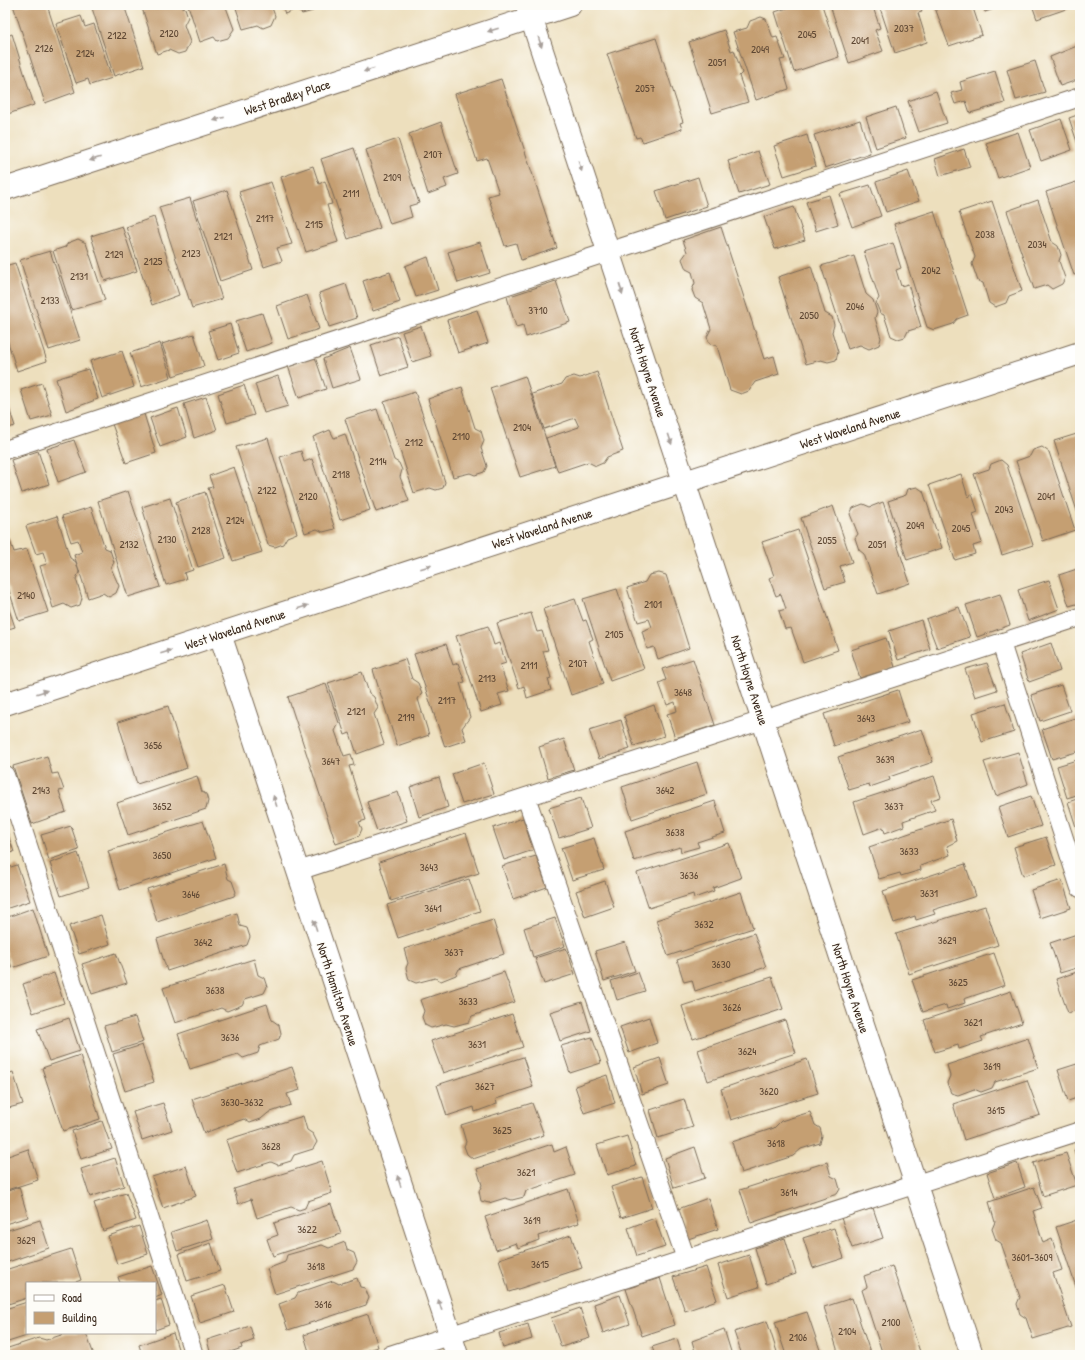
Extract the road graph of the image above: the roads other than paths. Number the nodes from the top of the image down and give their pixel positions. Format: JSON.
{"nodes":[{"id":1,"x":570,"y":5,"type":"edge"},
{"id":2,"x":530,"y":11,"type":"edge"},
{"id":3,"x":1080,"y":97,"type":"edge"},
{"id":4,"x":5,"y":189,"type":"edge"},
{"id":5,"x":609,"y":252,"type":"junction"},
{"id":6,"x":1080,"y":353,"type":"edge"},
{"id":7,"x":5,"y":450,"type":"edge"},
{"id":8,"x":685,"y":482,"type":"junction"},
{"id":9,"x":1080,"y":617,"type":"edge"},
{"id":10,"x":220,"y":634,"type":"junction"},
{"id":11,"x":1001,"y":643,"type":"junction"},
{"id":12,"x":5,"y":704,"type":"edge"},
{"id":13,"x":763,"y":721,"type":"junction"},
{"id":14,"x":5,"y":775,"type":"edge"},
{"id":15,"x":526,"y":797,"type":"junction"},
{"id":16,"x":298,"y":871,"type":"junction"},
{"id":17,"x":1080,"y":888,"type":"edge"},
{"id":18,"x":1080,"y":1131,"type":"edge"},
{"id":19,"x":916,"y":1184,"type":"junction"},
{"id":20,"x":686,"y":1259,"type":"junction"},
{"id":21,"x":453,"y":1345,"type":"edge"},
{"id":22,"x":194,"y":1355,"type":"edge"},
{"id":23,"x":390,"y":1355,"type":"edge"},
{"id":24,"x":972,"y":1355,"type":"edge"}],
"edges":[{"from":1,"to":2,"type":"street","name":"West Bradley Place"},
{"from":2,"to":4,"type":"street","name":"West Bradley Place","one_way":true},
{"from":2,"to":5,"type":"street","name":"North Hoyne Avenue","one_way":true},
{"from":3,"to":5,"type":"lane"},
{"from":5,"to":7,"type":"lane"},
{"from":5,"to":8,"type":"street","name":"North Hoyne Avenue","one_way":true},
{"from":6,"to":8,"type":"street","name":"West Waveland Avenue"},
{"from":10,"to":8,"type":"street","name":"West Waveland Avenue","one_way":true},
{"from":8,"to":13,"type":"street","name":"North Hoyne Avenue"},
{"from":9,"to":11,"type":"lane"},
{"from":12,"to":10,"type":"street","name":"West Waveland Avenue","one_way":true},
{"from":16,"to":10,"type":"street","name":"North Hamilton Avenue","one_way":true},
{"from":11,"to":13,"type":"lane"},
{"from":11,"to":17,"type":"lane"},
{"from":13,"to":15,"type":"lane"},
{"from":13,"to":19,"type":"street","name":"North Hoyne Avenue"},
{"from":14,"to":22,"type":"lane"},
{"from":15,"to":16,"type":"lane"},
{"from":15,"to":20,"type":"lane"},
{"from":21,"to":16,"type":"street","name":"North Hamilton Avenue","one_way":true},
{"from":18,"to":19,"type":"lane"},
{"from":19,"to":20,"type":"lane"},
{"from":19,"to":24,"type":"street","name":"North Hoyne Avenue"},
{"from":20,"to":21,"type":"lane"},
{"from":21,"to":23,"type":"lane"}]}
